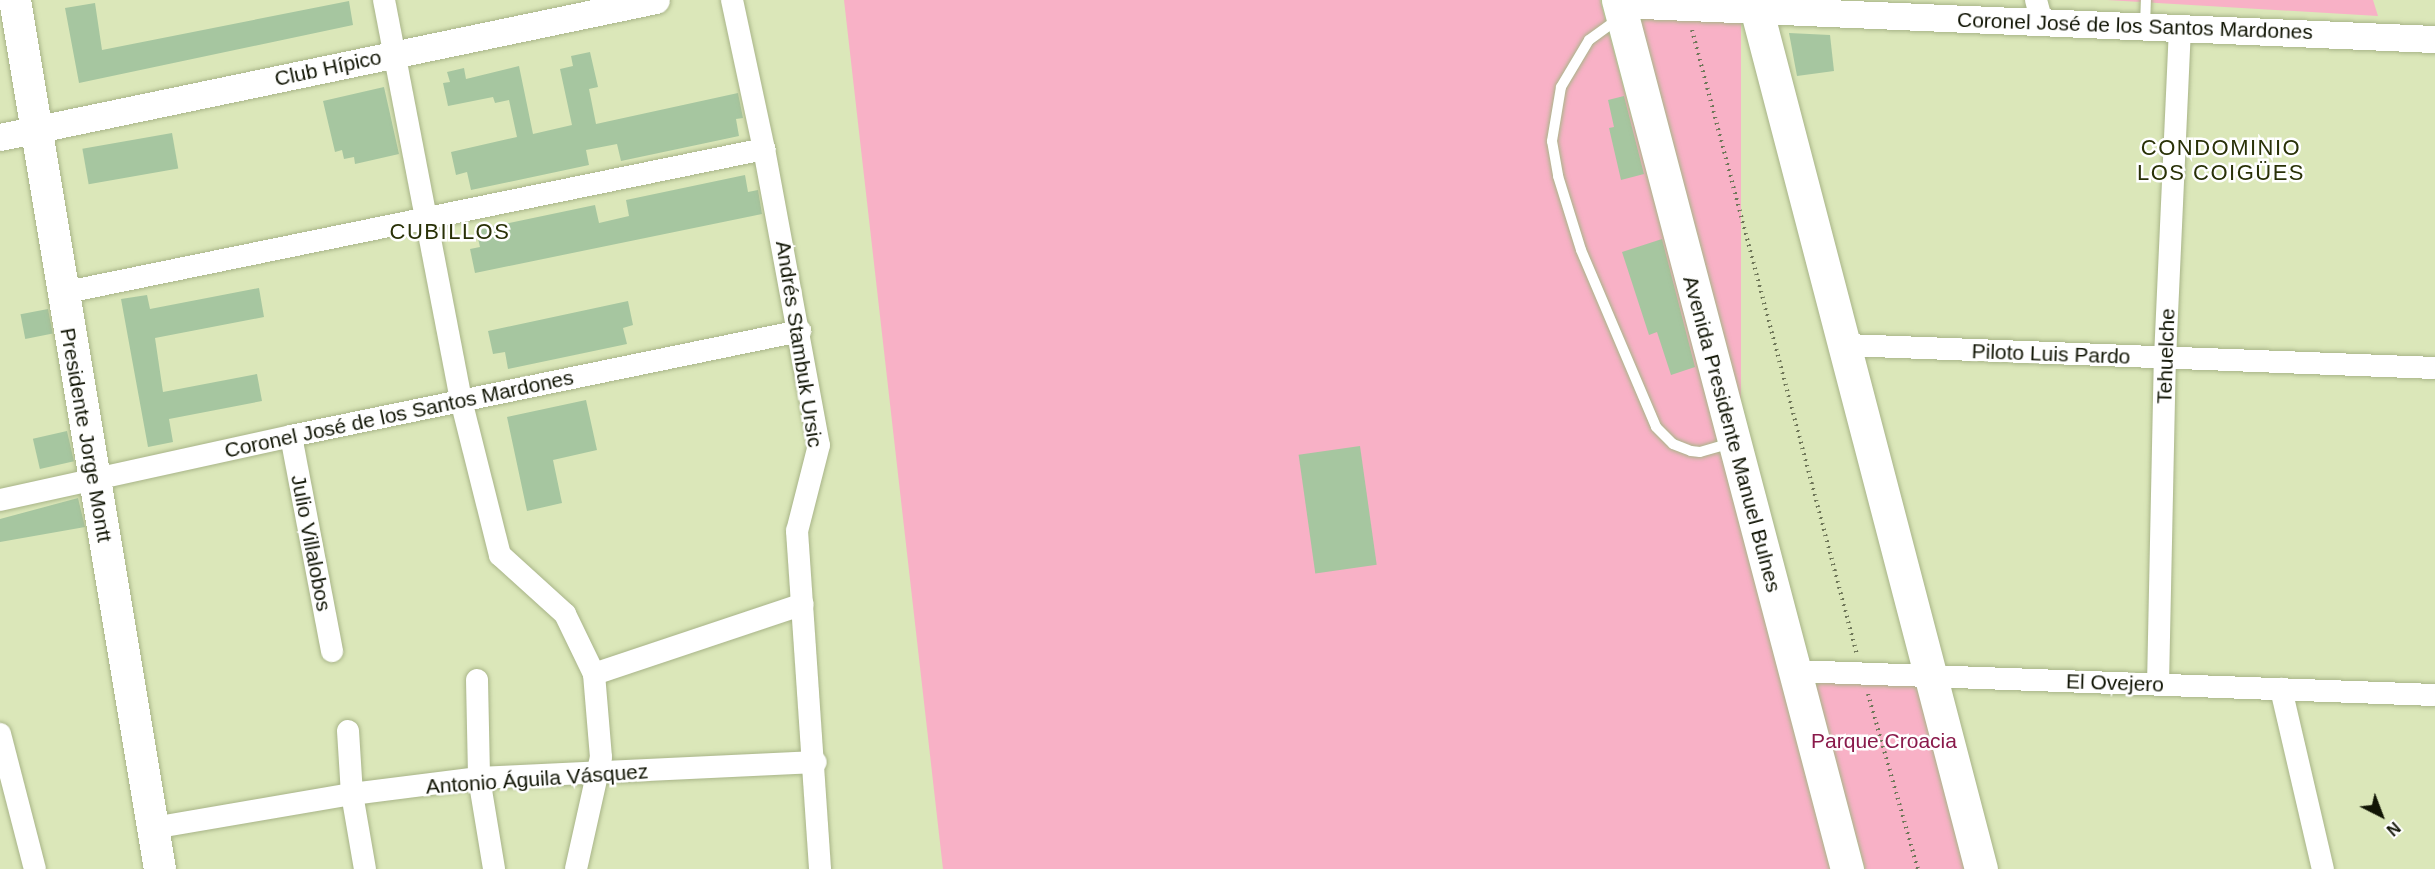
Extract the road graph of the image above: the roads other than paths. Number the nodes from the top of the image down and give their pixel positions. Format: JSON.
{"nodes":[{"id":1,"x":15,"y":0,"type":"edge"},
{"id":2,"x":384,"y":0,"type":"edge"},
{"id":3,"x":656,"y":0,"type":"edge"},
{"id":4,"x":732,"y":0,"type":"edge"},
{"id":5,"x":1755,"y":5,"type":"edge"},
{"id":6,"x":1620,"y":7,"type":"edge"},
{"id":7,"x":2039,"y":11,"type":"edge"},
{"id":8,"x":2145,"y":13,"type":"edge"},
{"id":9,"x":2180,"y":28,"type":"junction"},
{"id":10,"x":2435,"y":39,"type":"edge"},
{"id":11,"x":393,"y":55,"type":"junction"},
{"id":12,"x":35,"y":130,"type":"junction"},
{"id":13,"x":0,"y":137,"type":"edge"},
{"id":14,"x":764,"y":148,"type":"junction"},
{"id":15,"x":428,"y":220,"type":"junction"},
{"id":16,"x":62,"y":293,"type":"junction"},
{"id":17,"x":800,"y":331,"type":"junction"},
{"id":18,"x":1847,"y":345,"type":"junction"},
{"id":19,"x":2165,"y":358,"type":"junction"},
{"id":20,"x":2435,"y":368,"type":"edge"},
{"id":21,"x":462,"y":400,"type":"junction"},
{"id":22,"x":291,"y":436,"type":"junction"},
{"id":23,"x":1734,"y":442,"type":"junction"},
{"id":24,"x":93,"y":479,"type":"junction"},
{"id":25,"x":0,"y":500,"type":"edge"},
{"id":26,"x":803,"y":604,"type":"junction"},
{"id":27,"x":332,"y":651,"type":"dead end"},
{"id":28,"x":1795,"y":671,"type":"junction"},
{"id":29,"x":594,"y":674,"type":"junction"},
{"id":30,"x":1930,"y":676,"type":"junction"},
{"id":31,"x":477,"y":680,"type":"dead end"},
{"id":32,"x":2158,"y":685,"type":"junction"},
{"id":33,"x":2281,"y":689,"type":"junction"},
{"id":34,"x":2435,"y":695,"type":"edge"},
{"id":35,"x":348,"y":731,"type":"dead end"},
{"id":36,"x":0,"y":734,"type":"edge"},
{"id":37,"x":816,"y":762,"type":"junction"},
{"id":38,"x":596,"y":775,"type":"junction"},
{"id":39,"x":479,"y":778,"type":"junction"},
{"id":40,"x":352,"y":794,"type":"junction"},
{"id":41,"x":153,"y":828,"type":"junction"},
{"id":42,"x":35,"y":869,"type":"edge"},
{"id":43,"x":160,"y":869,"type":"edge"},
{"id":44,"x":365,"y":869,"type":"edge"},
{"id":45,"x":494,"y":869,"type":"edge"},
{"id":46,"x":576,"y":869,"type":"edge"},
{"id":47,"x":820,"y":869,"type":"edge"},
{"id":48,"x":1846,"y":869,"type":"edge"},
{"id":49,"x":1981,"y":869,"type":"edge"},
{"id":50,"x":2323,"y":869,"type":"edge"}],
"edges":[{"from":1,"to":12,"type":"main road","name":"Presidente Jorge Montt"},
{"from":2,"to":11,"type":"street"},
{"from":3,"to":11,"type":"street","name":"Club Hípico"},
{"from":4,"to":14,"type":"street","name":"Andrés Stambuk Ursic"},
{"from":5,"to":6,"type":"street","name":"Coronel José de los Santos Mardones"},
{"from":5,"to":7,"type":"street","name":"Coronel José de los Santos Mardones"},
{"from":5,"to":18,"type":"main road"},
{"from":6,"to":23,"type":"main road","name":"Avenida Presidente Manuel Bulnes"},
{"from":6,"to":23,"type":"lane"},
{"from":7,"to":8,"type":"street","name":"Coronel José de los Santos Mardones"},
{"from":8,"to":9,"type":"street","name":"Coronel José de los Santos Mardones"},
{"from":9,"to":10,"type":"street","name":"Coronel José de los Santos Mardones"},
{"from":9,"to":19,"type":"street","name":"Tehuelche"},
{"from":11,"to":12,"type":"street","name":"Club Hípico"},
{"from":11,"to":15,"type":"street"},
{"from":12,"to":13,"type":"street","name":"Club Hípico"},
{"from":12,"to":16,"type":"main road","name":"Presidente Jorge Montt"},
{"from":14,"to":15,"type":"street"},
{"from":14,"to":17,"type":"street","name":"Andrés Stambuk Ursic"},
{"from":15,"to":16,"type":"street"},
{"from":15,"to":21,"type":"street"},
{"from":16,"to":24,"type":"main road","name":"Presidente Jorge Montt"},
{"from":17,"to":21,"type":"street","name":"Coronel José de los Santos Mardones"},
{"from":17,"to":26,"type":"street","name":"Andrés Stambuk Ursic"},
{"from":18,"to":19,"type":"street","name":"Piloto Luis Pardo"},
{"from":18,"to":30,"type":"main road"},
{"from":19,"to":20,"type":"street","name":"Piloto Luis Pardo"},
{"from":19,"to":32,"type":"street","name":"Tehuelche"},
{"from":21,"to":22,"type":"street","name":"Coronel José de los Santos Mardones"},
{"from":21,"to":29,"type":"street"},
{"from":22,"to":24,"type":"street","name":"Coronel José de los Santos Mardones"},
{"from":22,"to":27,"type":"street","name":"Julio Villalobos"},
{"from":23,"to":28,"type":"main road","name":"Avenida Presidente Manuel Bulnes"},
{"from":24,"to":25,"type":"street","name":"Coronel José de los Santos Mardones"},
{"from":24,"to":41,"type":"main road","name":"Presidente Jorge Montt"},
{"from":26,"to":29,"type":"street"},
{"from":26,"to":37,"type":"street","name":"Andrés Stambuk Ursic"},
{"from":28,"to":30,"type":"street","name":"El Ovejero"},
{"from":28,"to":48,"type":"main road","name":"Avenida Presidente Manuel Bulnes"},
{"from":29,"to":38,"type":"street"},
{"from":30,"to":32,"type":"street","name":"El Ovejero"},
{"from":30,"to":49,"type":"main road"},
{"from":31,"to":39,"type":"street"},
{"from":32,"to":33,"type":"street","name":"El Ovejero"},
{"from":33,"to":34,"type":"street","name":"El Ovejero"},
{"from":33,"to":50,"type":"street"},
{"from":35,"to":40,"type":"street"},
{"from":36,"to":42,"type":"street"},
{"from":37,"to":38,"type":"street","name":"Antonio Águila Vásquez"},
{"from":37,"to":47,"type":"street","name":"Andrés Stambuk Ursic"},
{"from":38,"to":39,"type":"street","name":"Antonio Águila Vásquez"},
{"from":38,"to":46,"type":"street"},
{"from":39,"to":40,"type":"street","name":"Antonio Águila Vásquez"},
{"from":39,"to":45,"type":"street"},
{"from":40,"to":41,"type":"street","name":"Antonio Águila Vásquez"},
{"from":40,"to":44,"type":"street"},
{"from":41,"to":43,"type":"main road","name":"Presidente Jorge Montt"}]}
